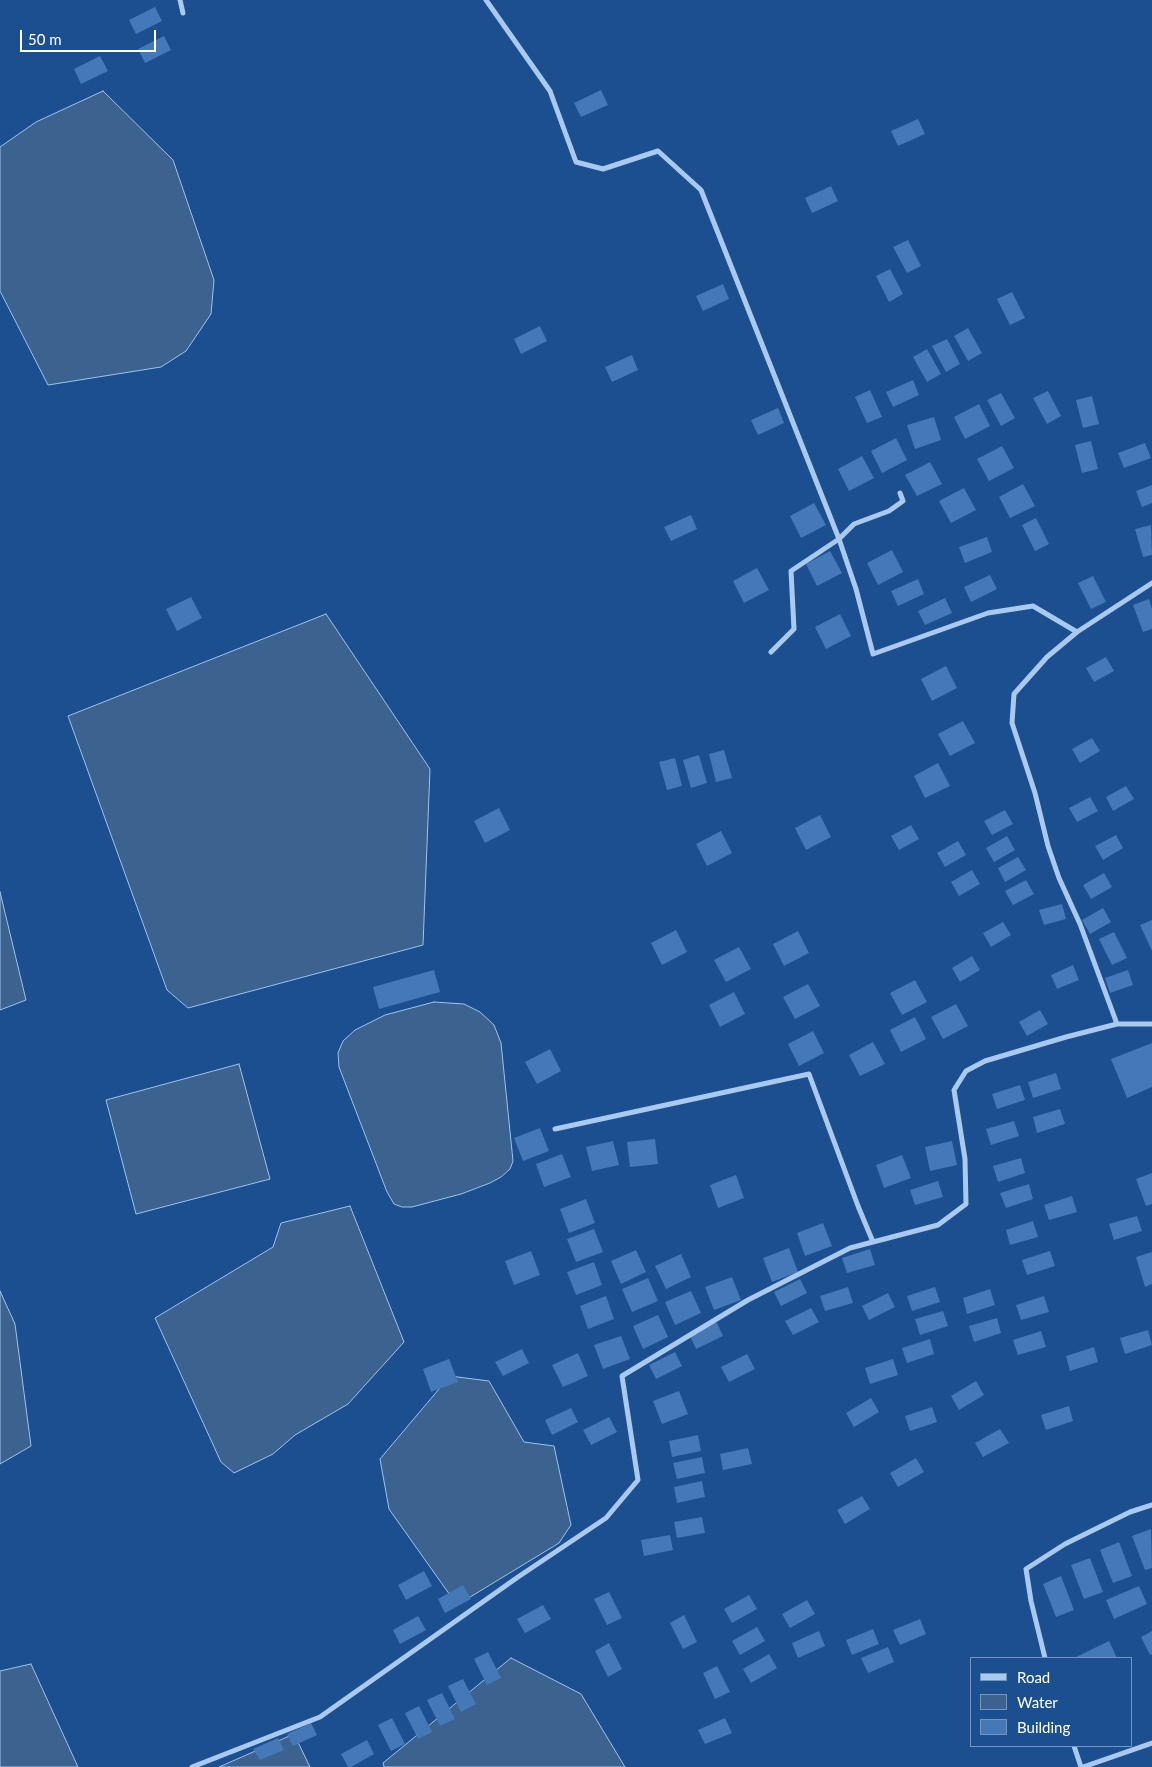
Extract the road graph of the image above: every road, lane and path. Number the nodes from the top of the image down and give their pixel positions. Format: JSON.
{"nodes":[{"id":1,"x":180,"y":0,"type":"edge"},
{"id":2,"x":486,"y":0,"type":"edge"},
{"id":3,"x":182,"y":14,"type":"dead end"},
{"id":4,"x":900,"y":492,"type":"dead end"},
{"id":5,"x":839,"y":539,"type":"junction"},
{"id":6,"x":1152,"y":584,"type":"edge"},
{"id":7,"x":1077,"y":632,"type":"junction"},
{"id":8,"x":771,"y":652,"type":"dead end"},
{"id":9,"x":1117,"y":1024,"type":"junction"},
{"id":10,"x":1152,"y":1024,"type":"edge"},
{"id":11,"x":555,"y":1129,"type":"dead end"},
{"id":12,"x":874,"y":1242,"type":"junction"},
{"id":13,"x":1152,"y":1505,"type":"edge"},
{"id":14,"x":1045,"y":1657,"type":"edge"},
{"id":15,"x":1152,"y":1743,"type":"edge"},
{"id":16,"x":1074,"y":1747,"type":"edge"},
{"id":17,"x":192,"y":1767,"type":"edge"},
{"id":18,"x":1082,"y":1767,"type":"edge"}],
"edges":[{"from":1,"to":3,"type":"street"},
{"from":2,"to":5,"type":"street"},
{"from":4,"to":5,"type":"street"},
{"from":5,"to":7,"type":"street"},
{"from":5,"to":8,"type":"street"},
{"from":6,"to":7,"type":"street"},
{"from":7,"to":9,"type":"street"},
{"from":9,"to":10,"type":"street"},
{"from":9,"to":12,"type":"street"},
{"from":11,"to":12,"type":"street"},
{"from":12,"to":17,"type":"street"},
{"from":13,"to":14,"type":"street"},
{"from":15,"to":18,"type":"street"},
{"from":16,"to":18,"type":"street"}]}
